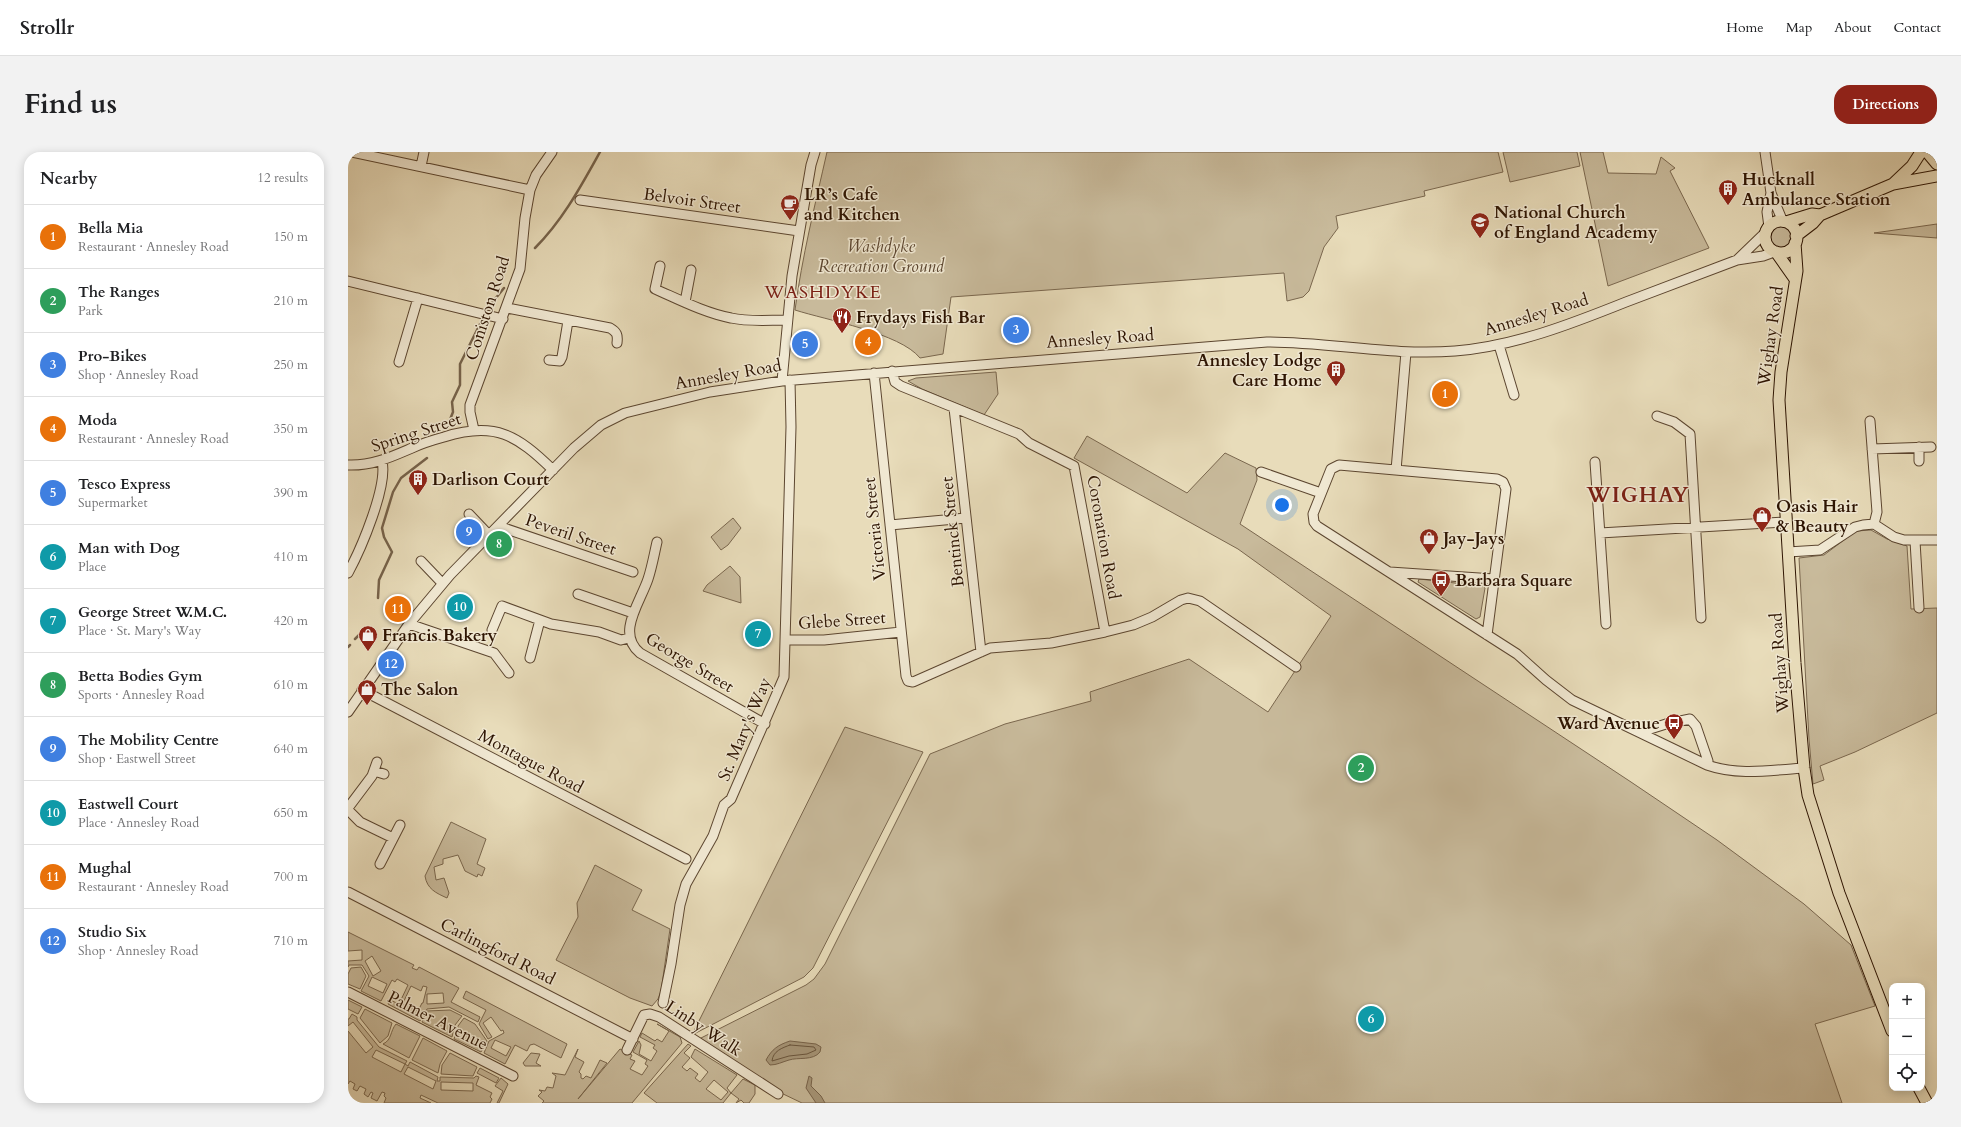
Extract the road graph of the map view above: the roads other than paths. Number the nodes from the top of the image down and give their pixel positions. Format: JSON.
{"nodes":[{"id":1,"x":352,"y":152,"type":"edge"},
{"id":2,"x":424,"y":152,"type":"edge"},
{"id":3,"x":552,"y":152,"type":"edge"},
{"id":4,"x":815,"y":152,"type":"edge"},
{"id":5,"x":1765,"y":152,"type":"edge"},
{"id":6,"x":1921,"y":152,"type":"edge"},
{"id":7,"x":1927,"y":152,"type":"edge"},
{"id":8,"x":1937,"y":164,"type":"edge"},
{"id":9,"x":421,"y":166,"type":"junction"},
{"id":10,"x":1937,"y":176,"type":"edge"},
{"id":11,"x":1893,"y":184,"type":"junction"},
{"id":12,"x":530,"y":190,"type":"junction"},
{"id":13,"x":1771,"y":194,"type":"junction"},
{"id":14,"x":580,"y":200,"type":"dead end"},
{"id":15,"x":1820,"y":215,"type":"junction"},
{"id":16,"x":1785,"y":222,"type":"junction"},
{"id":17,"x":1767,"y":230,"type":"junction"},
{"id":18,"x":799,"y":231,"type":"junction"},
{"id":19,"x":1796,"y":240,"type":"junction"},
{"id":20,"x":1775,"y":252,"type":"junction"},
{"id":21,"x":1737,"y":260,"type":"junction"},
{"id":22,"x":660,"y":266,"type":"dead end"},
{"id":23,"x":692,"y":270,"type":"dead end"},
{"id":24,"x":1795,"y":279,"type":"junction"},
{"id":25,"x":348,"y":280,"type":"edge"},
{"id":26,"x":418,"y":298,"type":"junction"},
{"id":27,"x":685,"y":302,"type":"junction"},
{"id":28,"x":507,"y":308,"type":"junction"},
{"id":29,"x":502,"y":319,"type":"junction"},
{"id":30,"x":787,"y":320,"type":"junction"},
{"id":31,"x":568,"y":321,"type":"junction"},
{"id":32,"x":616,"y":343,"type":"dead end"},
{"id":33,"x":1499,"y":345,"type":"junction"},
{"id":34,"x":1406,"y":352,"type":"junction"},
{"id":35,"x":549,"y":360,"type":"dead end"},
{"id":36,"x":399,"y":362,"type":"dead end"},
{"id":37,"x":892,"y":371,"type":"junction"},
{"id":38,"x":874,"y":373,"type":"junction"},
{"id":39,"x":786,"y":380,"type":"junction"},
{"id":40,"x":1514,"y":394,"type":"dead end"},
{"id":41,"x":954,"y":408,"type":"junction"},
{"id":42,"x":1657,"y":416,"type":"dead end"},
{"id":43,"x":1870,"y":421,"type":"dead end"},
{"id":44,"x":474,"y":430,"type":"junction"},
{"id":45,"x":1919,"y":447,"type":"junction"},
{"id":46,"x":1932,"y":447,"type":"dead end"},
{"id":47,"x":1872,"y":449,"type":"junction"},
{"id":48,"x":382,"y":461,"type":"junction"},
{"id":49,"x":1919,"y":461,"type":"dead end"},
{"id":50,"x":1595,"y":462,"type":"dead end"},
{"id":51,"x":348,"y":465,"type":"edge"},
{"id":52,"x":553,"y":470,"type":"junction"},
{"id":53,"x":1396,"y":470,"type":"junction"},
{"id":54,"x":1261,"y":472,"type":"dead end"},
{"id":55,"x":1321,"y":493,"type":"junction"},
{"id":56,"x":469,"y":514,"type":"dead end"},
{"id":57,"x":966,"y":518,"type":"junction"},
{"id":58,"x":1786,"y":522,"type":"junction"},
{"id":59,"x":1874,"y":524,"type":"junction"},
{"id":60,"x":890,"y":525,"type":"junction"},
{"id":61,"x":498,"y":526,"type":"junction"},
{"id":62,"x":1696,"y":527,"type":"junction"},
{"id":63,"x":1600,"y":533,"type":"junction"},
{"id":64,"x":489,"y":535,"type":"junction"},
{"id":65,"x":1937,"y":540,"type":"edge"},
{"id":66,"x":1915,"y":541,"type":"junction"},
{"id":67,"x":657,"y":542,"type":"dead end"},
{"id":68,"x":1788,"y":552,"type":"junction"},
{"id":69,"x":421,"y":561,"type":"dead end"},
{"id":70,"x":348,"y":572,"type":"edge"},
{"id":71,"x":633,"y":572,"type":"dead end"},
{"id":72,"x":1388,"y":572,"type":"junction"},
{"id":73,"x":1494,"y":579,"type":"junction"},
{"id":74,"x":442,"y":583,"type":"junction"},
{"id":75,"x":578,"y":594,"type":"dead end"},
{"id":76,"x":1919,"y":608,"type":"dead end"},
{"id":77,"x":633,"y":614,"type":"junction"},
{"id":78,"x":1701,"y":618,"type":"dead end"},
{"id":79,"x":540,"y":620,"type":"junction"},
{"id":80,"x":409,"y":624,"type":"junction"},
{"id":81,"x":1606,"y":624,"type":"dead end"},
{"id":82,"x":492,"y":630,"type":"dead end"},
{"id":83,"x":901,"y":632,"type":"junction"},
{"id":84,"x":1104,"y":632,"type":"junction"},
{"id":85,"x":1487,"y":635,"type":"junction"},
{"id":86,"x":629,"y":638,"type":"junction"},
{"id":87,"x":785,"y":640,"type":"junction"},
{"id":88,"x":981,"y":652,"type":"junction"},
{"id":89,"x":530,"y":658,"type":"dead end"},
{"id":90,"x":1296,"y":667,"type":"dead end"},
{"id":91,"x":509,"y":673,"type":"dead end"},
{"id":92,"x":362,"y":690,"type":"junction"},
{"id":93,"x":348,"y":712,"type":"edge"},
{"id":94,"x":765,"y":724,"type":"junction"},
{"id":95,"x":1645,"y":735,"type":"junction"},
{"id":96,"x":377,"y":762,"type":"dead end"},
{"id":97,"x":1707,"y":765,"type":"junction"},
{"id":98,"x":1804,"y":768,"type":"junction"},
{"id":99,"x":374,"y":771,"type":"junction"},
{"id":100,"x":384,"y":774,"type":"dead end"},
{"id":101,"x":348,"y":809,"type":"edge"},
{"id":102,"x":400,"y":825,"type":"dead end"},
{"id":103,"x":393,"y":838,"type":"junction"},
{"id":104,"x":686,"y":859,"type":"dead end"},
{"id":105,"x":380,"y":864,"type":"dead end"},
{"id":106,"x":348,"y":892,"type":"edge"},
{"id":107,"x":348,"y":992,"type":"edge"},
{"id":108,"x":661,"y":1010,"type":"junction"},
{"id":109,"x":1889,"y":1023,"type":"edge"},
{"id":110,"x":633,"y":1039,"type":"junction"},
{"id":111,"x":627,"y":1050,"type":"dead end"},
{"id":112,"x":513,"y":1076,"type":"dead end"},
{"id":113,"x":1921,"y":1091,"type":"edge"},
{"id":114,"x":778,"y":1094,"type":"dead end"},
{"id":115,"x":1927,"y":1103,"type":"edge"}],
"edges":[{"from":1,"to":9,"type":"street"},
{"from":2,"to":9,"type":"street"},
{"from":3,"to":12,"type":"street","name":"Coniston Road"},
{"from":4,"to":18,"type":"street","name":"St. Mary's Way"},
{"from":5,"to":13,"type":"street"},
{"from":6,"to":11,"type":"main road"},
{"from":7,"to":8,"type":"main road"},
{"from":9,"to":12,"type":"street"},
{"from":10,"to":11,"type":"main road"},
{"from":11,"to":15,"type":"main road"},
{"from":12,"to":28,"type":"street","name":"Coniston Road"},
{"from":13,"to":16,"type":"street"},
{"from":13,"to":17,"type":"street"},
{"from":14,"to":18,"type":"street","name":"Belvoir Street"},
{"from":15,"to":16,"type":"main road"},
{"from":15,"to":19,"type":"main road"},
{"from":16,"to":17,"type":"main road"},
{"from":16,"to":19,"type":"main road"},
{"from":17,"to":20,"type":"main road"},
{"from":17,"to":21,"type":"street","name":"Annesley Road"},
{"from":18,"to":30,"type":"street","name":"St. Mary's Way"},
{"from":19,"to":20,"type":"main road"},
{"from":19,"to":24,"type":"main road","name":"Wighay Road"},
{"from":20,"to":21,"type":"street","name":"Annesley Road"},
{"from":20,"to":24,"type":"main road","name":"Wighay Road"},
{"from":21,"to":33,"type":"street","name":"Annesley Road"},
{"from":22,"to":27,"type":"street"},
{"from":23,"to":27,"type":"street"},
{"from":24,"to":58,"type":"main road","name":"Wighay Road"},
{"from":25,"to":26,"type":"street"},
{"from":26,"to":29,"type":"street"},
{"from":26,"to":36,"type":"street"},
{"from":27,"to":30,"type":"street"},
{"from":28,"to":29,"type":"street","name":"Coniston Road"},
{"from":28,"to":31,"type":"street"},
{"from":29,"to":44,"type":"street","name":"Coniston Road"},
{"from":30,"to":39,"type":"street","name":"St. Mary's Way"},
{"from":31,"to":32,"type":"street"},
{"from":31,"to":35,"type":"street"},
{"from":33,"to":34,"type":"street","name":"Annesley Road"},
{"from":33,"to":40,"type":"street"},
{"from":34,"to":37,"type":"street","name":"Annesley Road"},
{"from":34,"to":53,"type":"street"},
{"from":37,"to":38,"type":"street","name":"Annesley Road"},
{"from":37,"to":41,"type":"street","name":"Coronation Road"},
{"from":38,"to":39,"type":"street","name":"Annesley Road"},
{"from":38,"to":60,"type":"street","name":"Victoria Street"},
{"from":39,"to":52,"type":"street","name":"Annesley Road"},
{"from":39,"to":87,"type":"street","name":"St. Mary's Way"},
{"from":41,"to":57,"type":"street","name":"Bentinck Street"},
{"from":41,"to":84,"type":"street","name":"Coronation Road"},
{"from":42,"to":62,"type":"street"},
{"from":43,"to":47,"type":"street"},
{"from":44,"to":48,"type":"street","name":"Spring Street"},
{"from":44,"to":52,"type":"street","name":"Spring Street"},
{"from":45,"to":46,"type":"street"},
{"from":45,"to":47,"type":"street"},
{"from":45,"to":49,"type":"street"},
{"from":47,"to":59,"type":"street"},
{"from":48,"to":51,"type":"street","name":"Spring Street"},
{"from":48,"to":70,"type":"street"},
{"from":50,"to":63,"type":"street"},
{"from":52,"to":61,"type":"street","name":"Annesley Road"},
{"from":53,"to":55,"type":"street"},
{"from":53,"to":73,"type":"street"},
{"from":54,"to":55,"type":"street"},
{"from":55,"to":72,"type":"street"},
{"from":56,"to":64,"type":"street"},
{"from":57,"to":60,"type":"street"},
{"from":57,"to":88,"type":"street","name":"Bentinck Street"},
{"from":58,"to":62,"type":"street"},
{"from":58,"to":68,"type":"main road","name":"Wighay Road"},
{"from":59,"to":66,"type":"street"},
{"from":59,"to":68,"type":"street"},
{"from":60,"to":83,"type":"street","name":"Victoria Street"},
{"from":61,"to":64,"type":"street","name":"Annesley Road"},
{"from":61,"to":71,"type":"street","name":"Peveril Street"},
{"from":62,"to":63,"type":"street"},
{"from":62,"to":78,"type":"street"},
{"from":63,"to":81,"type":"street"},
{"from":64,"to":74,"type":"street","name":"Annesley Road"},
{"from":65,"to":66,"type":"street"},
{"from":66,"to":76,"type":"street"},
{"from":67,"to":77,"type":"street","name":"George Street"},
{"from":68,"to":98,"type":"main road","name":"Wighay Road"},
{"from":69,"to":74,"type":"street"},
{"from":72,"to":73,"type":"street"},
{"from":72,"to":85,"type":"street"},
{"from":73,"to":85,"type":"street"},
{"from":74,"to":80,"type":"street","name":"Annesley Road"},
{"from":75,"to":77,"type":"street"},
{"from":77,"to":86,"type":"street","name":"George Street"},
{"from":79,"to":82,"type":"street"},
{"from":79,"to":86,"type":"street"},
{"from":79,"to":89,"type":"street"},
{"from":80,"to":91,"type":"street"},
{"from":80,"to":92,"type":"street","name":"Annesley Road"},
{"from":83,"to":87,"type":"street","name":"Glebe Street"},
{"from":83,"to":88,"type":"street","name":"Victoria Street"},
{"from":84,"to":88,"type":"street"},
{"from":84,"to":90,"type":"street"},
{"from":85,"to":95,"type":"street"},
{"from":86,"to":94,"type":"street","name":"George Street"},
{"from":87,"to":94,"type":"street","name":"St. Mary's Way"},
{"from":92,"to":93,"type":"street","name":"Annesley Road"},
{"from":92,"to":104,"type":"street","name":"Montague Road"},
{"from":94,"to":108,"type":"street","name":"St. Mary's Way"},
{"from":95,"to":97,"type":"street"},
{"from":95,"to":97,"type":"street"},
{"from":96,"to":99,"type":"street"},
{"from":97,"to":98,"type":"street"},
{"from":98,"to":109,"type":"main road","name":"Wighay Road"},
{"from":99,"to":100,"type":"street"},
{"from":99,"to":101,"type":"street"},
{"from":101,"to":103,"type":"street"},
{"from":102,"to":103,"type":"street"},
{"from":103,"to":105,"type":"street"},
{"from":106,"to":110,"type":"street","name":"Carlingford Road"},
{"from":107,"to":112,"type":"street","name":"Palmer Avenue"},
{"from":108,"to":110,"type":"street","name":"Linby Walk"},
{"from":108,"to":114,"type":"street","name":"Linby Walk"},
{"from":110,"to":111,"type":"street","name":"Linby Walk"},
{"from":113,"to":115,"type":"main road"}]}
